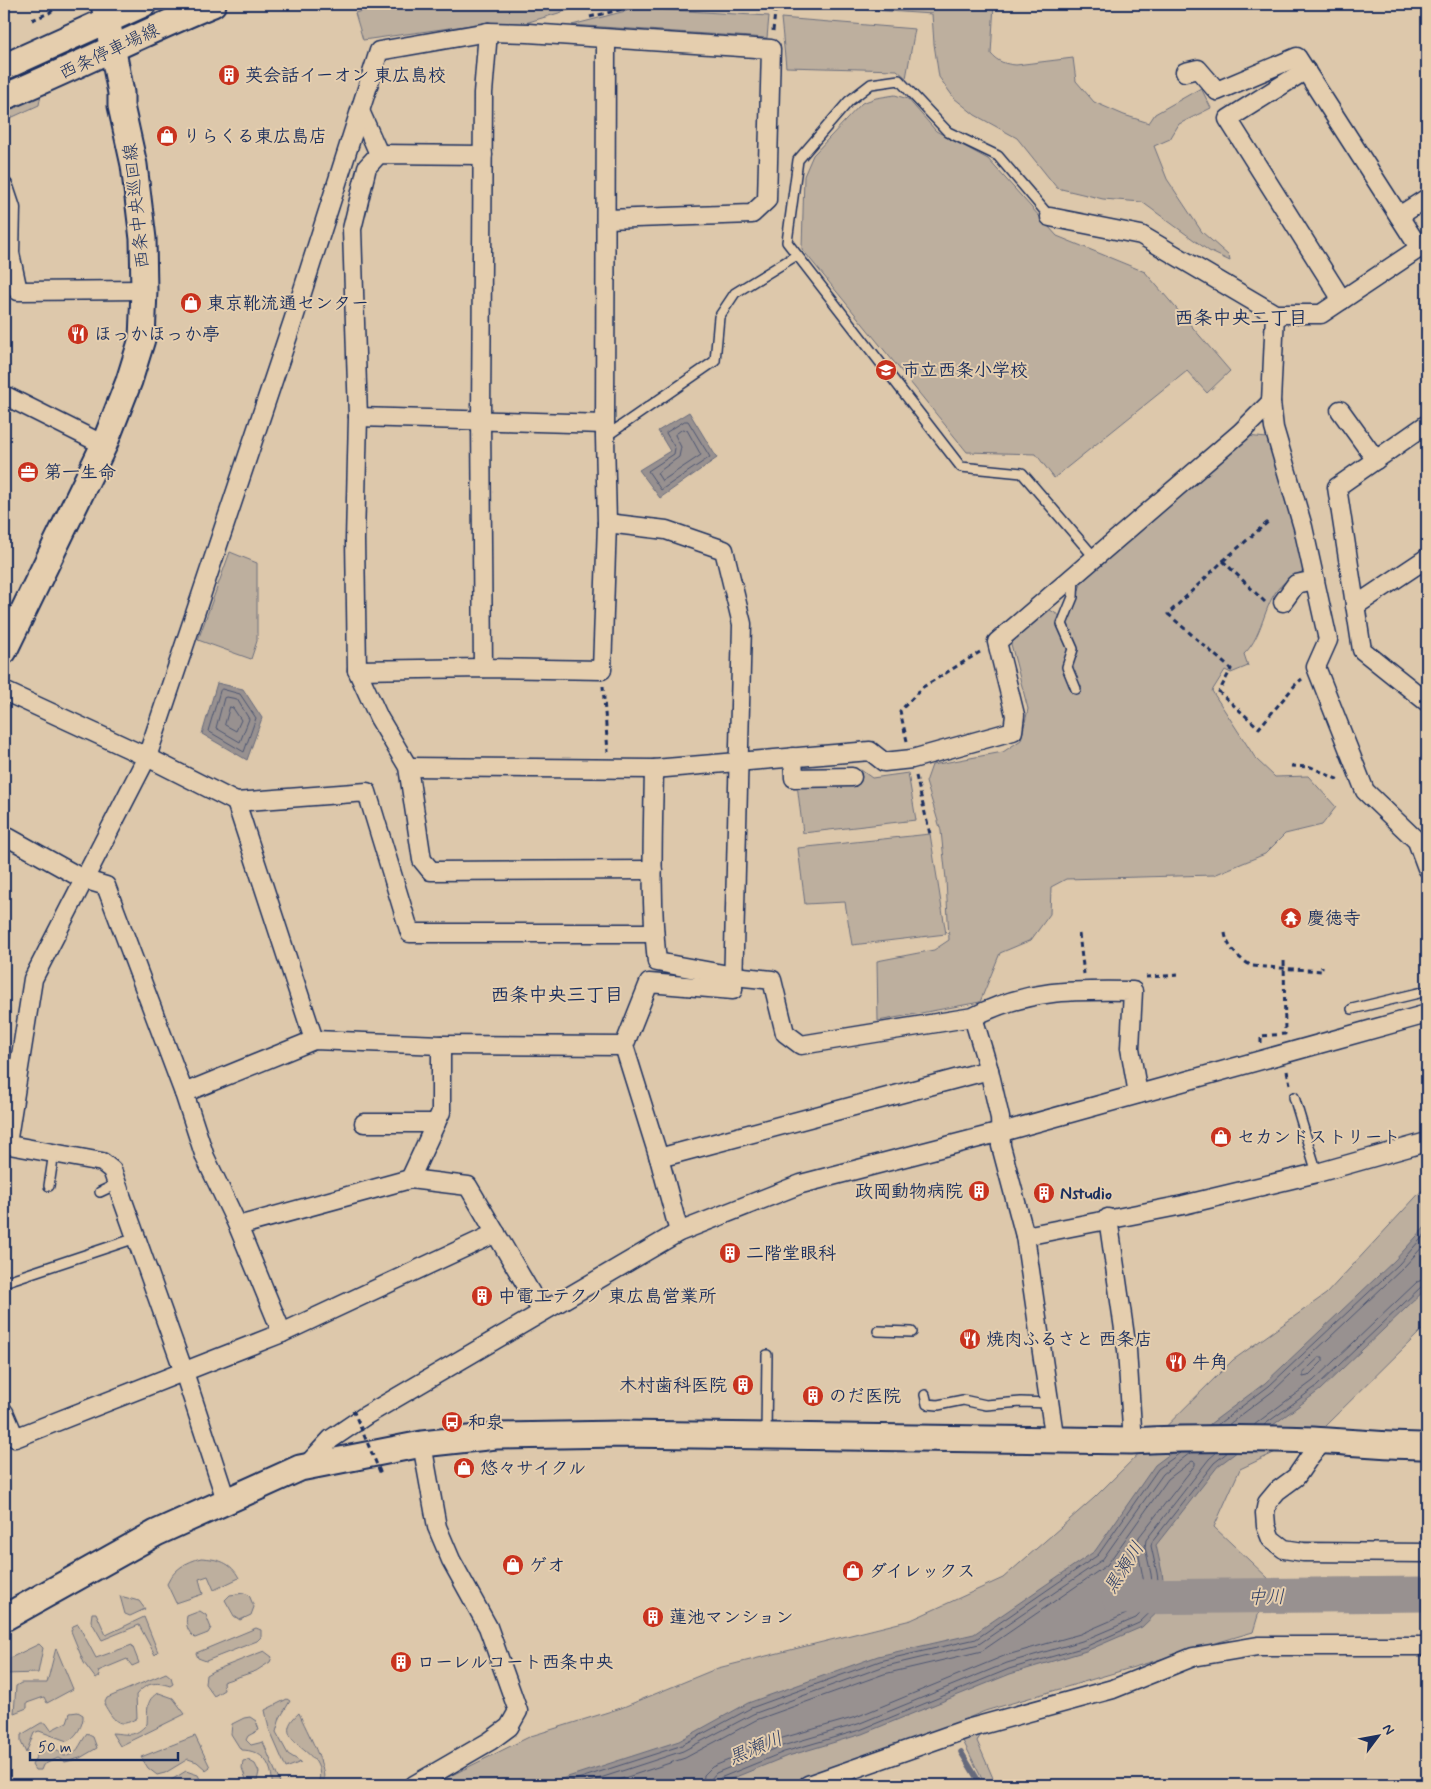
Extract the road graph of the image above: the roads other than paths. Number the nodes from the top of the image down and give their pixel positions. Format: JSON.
{"nodes":[{"id":1,"x":143,"y":4,"type":"edge"},
{"id":2,"x":213,"y":4,"type":"edge"},
{"id":3,"x":106,"y":12,"type":"edge"},
{"id":4,"x":488,"y":32,"type":"junction"},
{"id":5,"x":606,"y":39,"type":"junction"},
{"id":6,"x":113,"y":49,"type":"junction"},
{"id":7,"x":4,"y":67,"type":"edge"},
{"id":8,"x":1306,"y":70,"type":"junction"},
{"id":9,"x":1185,"y":72,"type":"dead end"},
{"id":10,"x":4,"y":98,"type":"edge"},
{"id":11,"x":360,"y":111,"type":"junction"},
{"id":12,"x":379,"y":154,"type":"junction"},
{"id":13,"x":483,"y":155,"type":"junction"},
{"id":14,"x":4,"y":188,"type":"edge"},
{"id":15,"x":1427,"y":198,"type":"edge"},
{"id":16,"x":8,"y":210,"type":"edge"},
{"id":17,"x":1399,"y":216,"type":"junction"},
{"id":18,"x":1050,"y":217,"type":"joint"},
{"id":19,"x":606,"y":219,"type":"junction"},
{"id":20,"x":1423,"y":246,"type":"edge"},
{"id":21,"x":797,"y":255,"type":"junction"},
{"id":22,"x":144,"y":290,"type":"junction"},
{"id":23,"x":1342,"y":300,"type":"junction"},
{"id":24,"x":1275,"y":314,"type":"junction"},
{"id":25,"x":4,"y":395,"type":"edge"},
{"id":26,"x":1272,"y":402,"type":"junction"},
{"id":27,"x":1340,"y":410,"type":"dead end"},
{"id":28,"x":358,"y":417,"type":"junction"},
{"id":29,"x":481,"y":420,"type":"junction"},
{"id":30,"x":1427,"y":424,"type":"edge"},
{"id":31,"x":605,"y":431,"type":"junction"},
{"id":32,"x":104,"y":445,"type":"junction"},
{"id":33,"x":1376,"y":460,"type":"junction"},
{"id":34,"x":607,"y":523,"type":"junction"},
{"id":35,"x":1095,"y":558,"type":"junction"},
{"id":36,"x":1427,"y":558,"type":"edge"},
{"id":37,"x":1074,"y":576,"type":"junction"},
{"id":38,"x":1316,"y":580,"type":"junction"},
{"id":39,"x":1276,"y":604,"type":"road end"},
{"id":40,"x":1356,"y":606,"type":"junction"},
{"id":41,"x":4,"y":651,"type":"edge"},
{"id":42,"x":483,"y":668,"type":"junction"},
{"id":43,"x":357,"y":670,"type":"junction"},
{"id":44,"x":1076,"y":689,"type":"dead end"},
{"id":45,"x":4,"y":691,"type":"edge"},
{"id":46,"x":1427,"y":702,"type":"edge"},
{"id":47,"x":147,"y":757,"type":"junction"},
{"id":48,"x":793,"y":758,"type":"junction"},
{"id":49,"x":738,"y":761,"type":"junction"},
{"id":50,"x":408,"y":767,"type":"junction"},
{"id":51,"x":654,"y":769,"type":"junction"},
{"id":52,"x":852,"y":777,"type":"dead end"},
{"id":53,"x":236,"y":802,"type":"junction"},
{"id":54,"x":4,"y":835,"type":"edge"},
{"id":55,"x":1427,"y":868,"type":"edge"},
{"id":56,"x":653,"y":870,"type":"junction"},
{"id":57,"x":83,"y":879,"type":"junction"},
{"id":58,"x":654,"y":933,"type":"junction"},
{"id":59,"x":734,"y":976,"type":"junction"},
{"id":60,"x":1427,"y":991,"type":"edge"},
{"id":61,"x":1352,"y":1010,"type":"dead end"},
{"id":62,"x":1427,"y":1014,"type":"edge"},
{"id":63,"x":973,"y":1017,"type":"junction"},
{"id":64,"x":314,"y":1040,"type":"junction"},
{"id":65,"x":441,"y":1045,"type":"junction"},
{"id":66,"x":624,"y":1046,"type":"junction"},
{"id":67,"x":989,"y":1070,"type":"junction"},
{"id":68,"x":184,"y":1093,"type":"junction"},
{"id":69,"x":1138,"y":1094,"type":"junction"},
{"id":70,"x":1294,"y":1097,"type":"road end"},
{"id":71,"x":364,"y":1123,"type":"dead end"},
{"id":72,"x":436,"y":1123,"type":"junction"},
{"id":73,"x":1001,"y":1131,"type":"junction"},
{"id":74,"x":1427,"y":1142,"type":"edge"},
{"id":75,"x":5,"y":1144,"type":"edge"},
{"id":76,"x":54,"y":1152,"type":"junction"},
{"id":77,"x":659,"y":1158,"type":"junction"},
{"id":78,"x":1317,"y":1173,"type":"junction"},
{"id":79,"x":410,"y":1179,"type":"junction"},
{"id":80,"x":117,"y":1184,"type":"junction"},
{"id":81,"x":49,"y":1186,"type":"dead end"},
{"id":82,"x":100,"y":1192,"type":"dead end"},
{"id":83,"x":1108,"y":1218,"type":"junction"},
{"id":84,"x":238,"y":1226,"type":"junction"},
{"id":85,"x":680,"y":1232,"type":"junction"},
{"id":86,"x":496,"y":1233,"type":"junction"},
{"id":87,"x":1025,"y":1236,"type":"junction"},
{"id":88,"x":136,"y":1238,"type":"junction"},
{"id":89,"x":4,"y":1282,"type":"edge"},
{"id":90,"x":542,"y":1312,"type":"junction"},
{"id":91,"x":878,"y":1331,"type":"dead end"},
{"id":92,"x":912,"y":1332,"type":"dead end"},
{"id":93,"x":282,"y":1333,"type":"junction"},
{"id":94,"x":767,"y":1355,"type":"dead end"},
{"id":95,"x":184,"y":1372,"type":"junction"},
{"id":96,"x":925,"y":1395,"type":"dead end"},
{"id":97,"x":1048,"y":1403,"type":"junction"},
{"id":98,"x":4,"y":1412,"type":"edge"},
{"id":99,"x":766,"y":1435,"type":"junction"},
{"id":100,"x":1053,"y":1439,"type":"junction"},
{"id":101,"x":1131,"y":1441,"type":"junction"},
{"id":102,"x":1318,"y":1441,"type":"junction"},
{"id":103,"x":422,"y":1444,"type":"junction"},
{"id":104,"x":1427,"y":1446,"type":"edge"},
{"id":105,"x":306,"y":1466,"type":"junction"},
{"id":106,"x":226,"y":1500,"type":"junction"},
{"id":107,"x":1427,"y":1553,"type":"edge"},
{"id":108,"x":4,"y":1618,"type":"edge"},
{"id":109,"x":1427,"y":1646,"type":"edge"},
{"id":110,"x":414,"y":1785,"type":"edge"},
{"id":111,"x":808,"y":1785,"type":"edge"}],
"edges":[{"from":1,"to":3,"type":"street","name":"西条停車場線"},
{"from":2,"to":6,"type":"street","name":"西条停車場線"},
{"from":3,"to":6,"type":"street","name":"西条中央巡回線"},
{"from":3,"to":7,"type":"street","name":"西条停車場線"},
{"from":4,"to":5,"type":"street"},
{"from":4,"to":11,"type":"street"},
{"from":4,"to":13,"type":"street"},
{"from":5,"to":19,"type":"street"},
{"from":5,"to":19,"type":"street"},
{"from":6,"to":10,"type":"street","name":"西条停車場線"},
{"from":6,"to":22,"type":"street","name":"西条中央巡回線"},
{"from":8,"to":9,"type":"street"},
{"from":8,"to":17,"type":"street"},
{"from":8,"to":23,"type":"street"},
{"from":11,"to":12,"type":"street"},
{"from":11,"to":47,"type":"street"},
{"from":12,"to":13,"type":"street"},
{"from":12,"to":28,"type":"street"},
{"from":13,"to":29,"type":"street"},
{"from":14,"to":16,"type":"street"},
{"from":15,"to":17,"type":"street"},
{"from":16,"to":22,"type":"street"},
{"from":17,"to":20,"type":"street"},
{"from":18,"to":21,"type":"lane"},
{"from":18,"to":24,"type":"street"},
{"from":19,"to":31,"type":"street"},
{"from":20,"to":23,"type":"street"},
{"from":21,"to":31,"type":"lane"},
{"from":21,"to":35,"type":"lane"},
{"from":22,"to":32,"type":"street","name":"西条中央巡回線"},
{"from":23,"to":24,"type":"street"},
{"from":24,"to":26,"type":"street"},
{"from":25,"to":32,"type":"street"},
{"from":26,"to":35,"type":"street"},
{"from":26,"to":38,"type":"street"},
{"from":27,"to":33,"type":"street"},
{"from":28,"to":29,"type":"street"},
{"from":28,"to":43,"type":"street"},
{"from":29,"to":31,"type":"street"},
{"from":29,"to":42,"type":"street"},
{"from":30,"to":33,"type":"street"},
{"from":31,"to":34,"type":"street"},
{"from":32,"to":41,"type":"street","name":"西条中央巡回線"},
{"from":33,"to":40,"type":"street"},
{"from":34,"to":42,"type":"street"},
{"from":34,"to":49,"type":"street"},
{"from":35,"to":37,"type":"street"},
{"from":36,"to":40,"type":"street"},
{"from":37,"to":44,"type":"lane"},
{"from":37,"to":48,"type":"street"},
{"from":38,"to":39,"type":"street"},
{"from":38,"to":55,"type":"street"},
{"from":40,"to":46,"type":"street"},
{"from":42,"to":43,"type":"street"},
{"from":43,"to":50,"type":"street"},
{"from":45,"to":47,"type":"street"},
{"from":47,"to":53,"type":"street"},
{"from":47,"to":57,"type":"street"},
{"from":48,"to":49,"type":"street"},
{"from":48,"to":52,"type":"street"},
{"from":49,"to":51,"type":"street"},
{"from":49,"to":59,"type":"street"},
{"from":50,"to":51,"type":"street"},
{"from":50,"to":56,"type":"street"},
{"from":51,"to":56,"type":"street"},
{"from":53,"to":58,"type":"street"},
{"from":53,"to":64,"type":"street"},
{"from":54,"to":57,"type":"street"},
{"from":56,"to":58,"type":"street"},
{"from":57,"to":68,"type":"street"},
{"from":57,"to":75,"type":"street"},
{"from":58,"to":59,"type":"street"},
{"from":59,"to":63,"type":"street"},
{"from":59,"to":66,"type":"street"},
{"from":60,"to":61,"type":"lane"},
{"from":62,"to":69,"type":"street"},
{"from":63,"to":67,"type":"street"},
{"from":63,"to":69,"type":"street"},
{"from":64,"to":65,"type":"street"},
{"from":64,"to":68,"type":"street"},
{"from":65,"to":66,"type":"street"},
{"from":65,"to":72,"type":"street"},
{"from":66,"to":77,"type":"street"},
{"from":67,"to":73,"type":"street"},
{"from":67,"to":77,"type":"street"},
{"from":68,"to":84,"type":"street"},
{"from":69,"to":73,"type":"street"},
{"from":70,"to":78,"type":"lane"},
{"from":71,"to":72,"type":"street"},
{"from":72,"to":79,"type":"street"},
{"from":73,"to":85,"type":"street"},
{"from":73,"to":87,"type":"street"},
{"from":74,"to":78,"type":"street"},
{"from":75,"to":76,"type":"street"},
{"from":76,"to":80,"type":"street"},
{"from":76,"to":81,"type":"lane"},
{"from":77,"to":85,"type":"street"},
{"from":78,"to":83,"type":"street"},
{"from":79,"to":84,"type":"street"},
{"from":79,"to":86,"type":"street"},
{"from":80,"to":82,"type":"lane"},
{"from":80,"to":88,"type":"street"},
{"from":83,"to":87,"type":"street"},
{"from":83,"to":101,"type":"street"},
{"from":84,"to":93,"type":"street"},
{"from":85,"to":90,"type":"street"},
{"from":86,"to":90,"type":"street"},
{"from":86,"to":93,"type":"street"},
{"from":87,"to":97,"type":"street"},
{"from":88,"to":89,"type":"lane"},
{"from":88,"to":95,"type":"street"},
{"from":90,"to":105,"type":"street"},
{"from":91,"to":92,"type":"lane"},
{"from":93,"to":95,"type":"street"},
{"from":94,"to":99,"type":"lane"},
{"from":95,"to":98,"type":"street"},
{"from":95,"to":106,"type":"street"},
{"from":96,"to":97,"type":"lane"},
{"from":97,"to":100,"type":"street"},
{"from":99,"to":100,"type":"street"},
{"from":99,"to":103,"type":"street"},
{"from":100,"to":101,"type":"street"},
{"from":101,"to":102,"type":"street"},
{"from":102,"to":104,"type":"street"},
{"from":102,"to":107,"type":"street"},
{"from":103,"to":105,"type":"street"},
{"from":103,"to":110,"type":"street"},
{"from":105,"to":106,"type":"street"},
{"from":106,"to":108,"type":"street"},
{"from":109,"to":111,"type":"street"}]}
